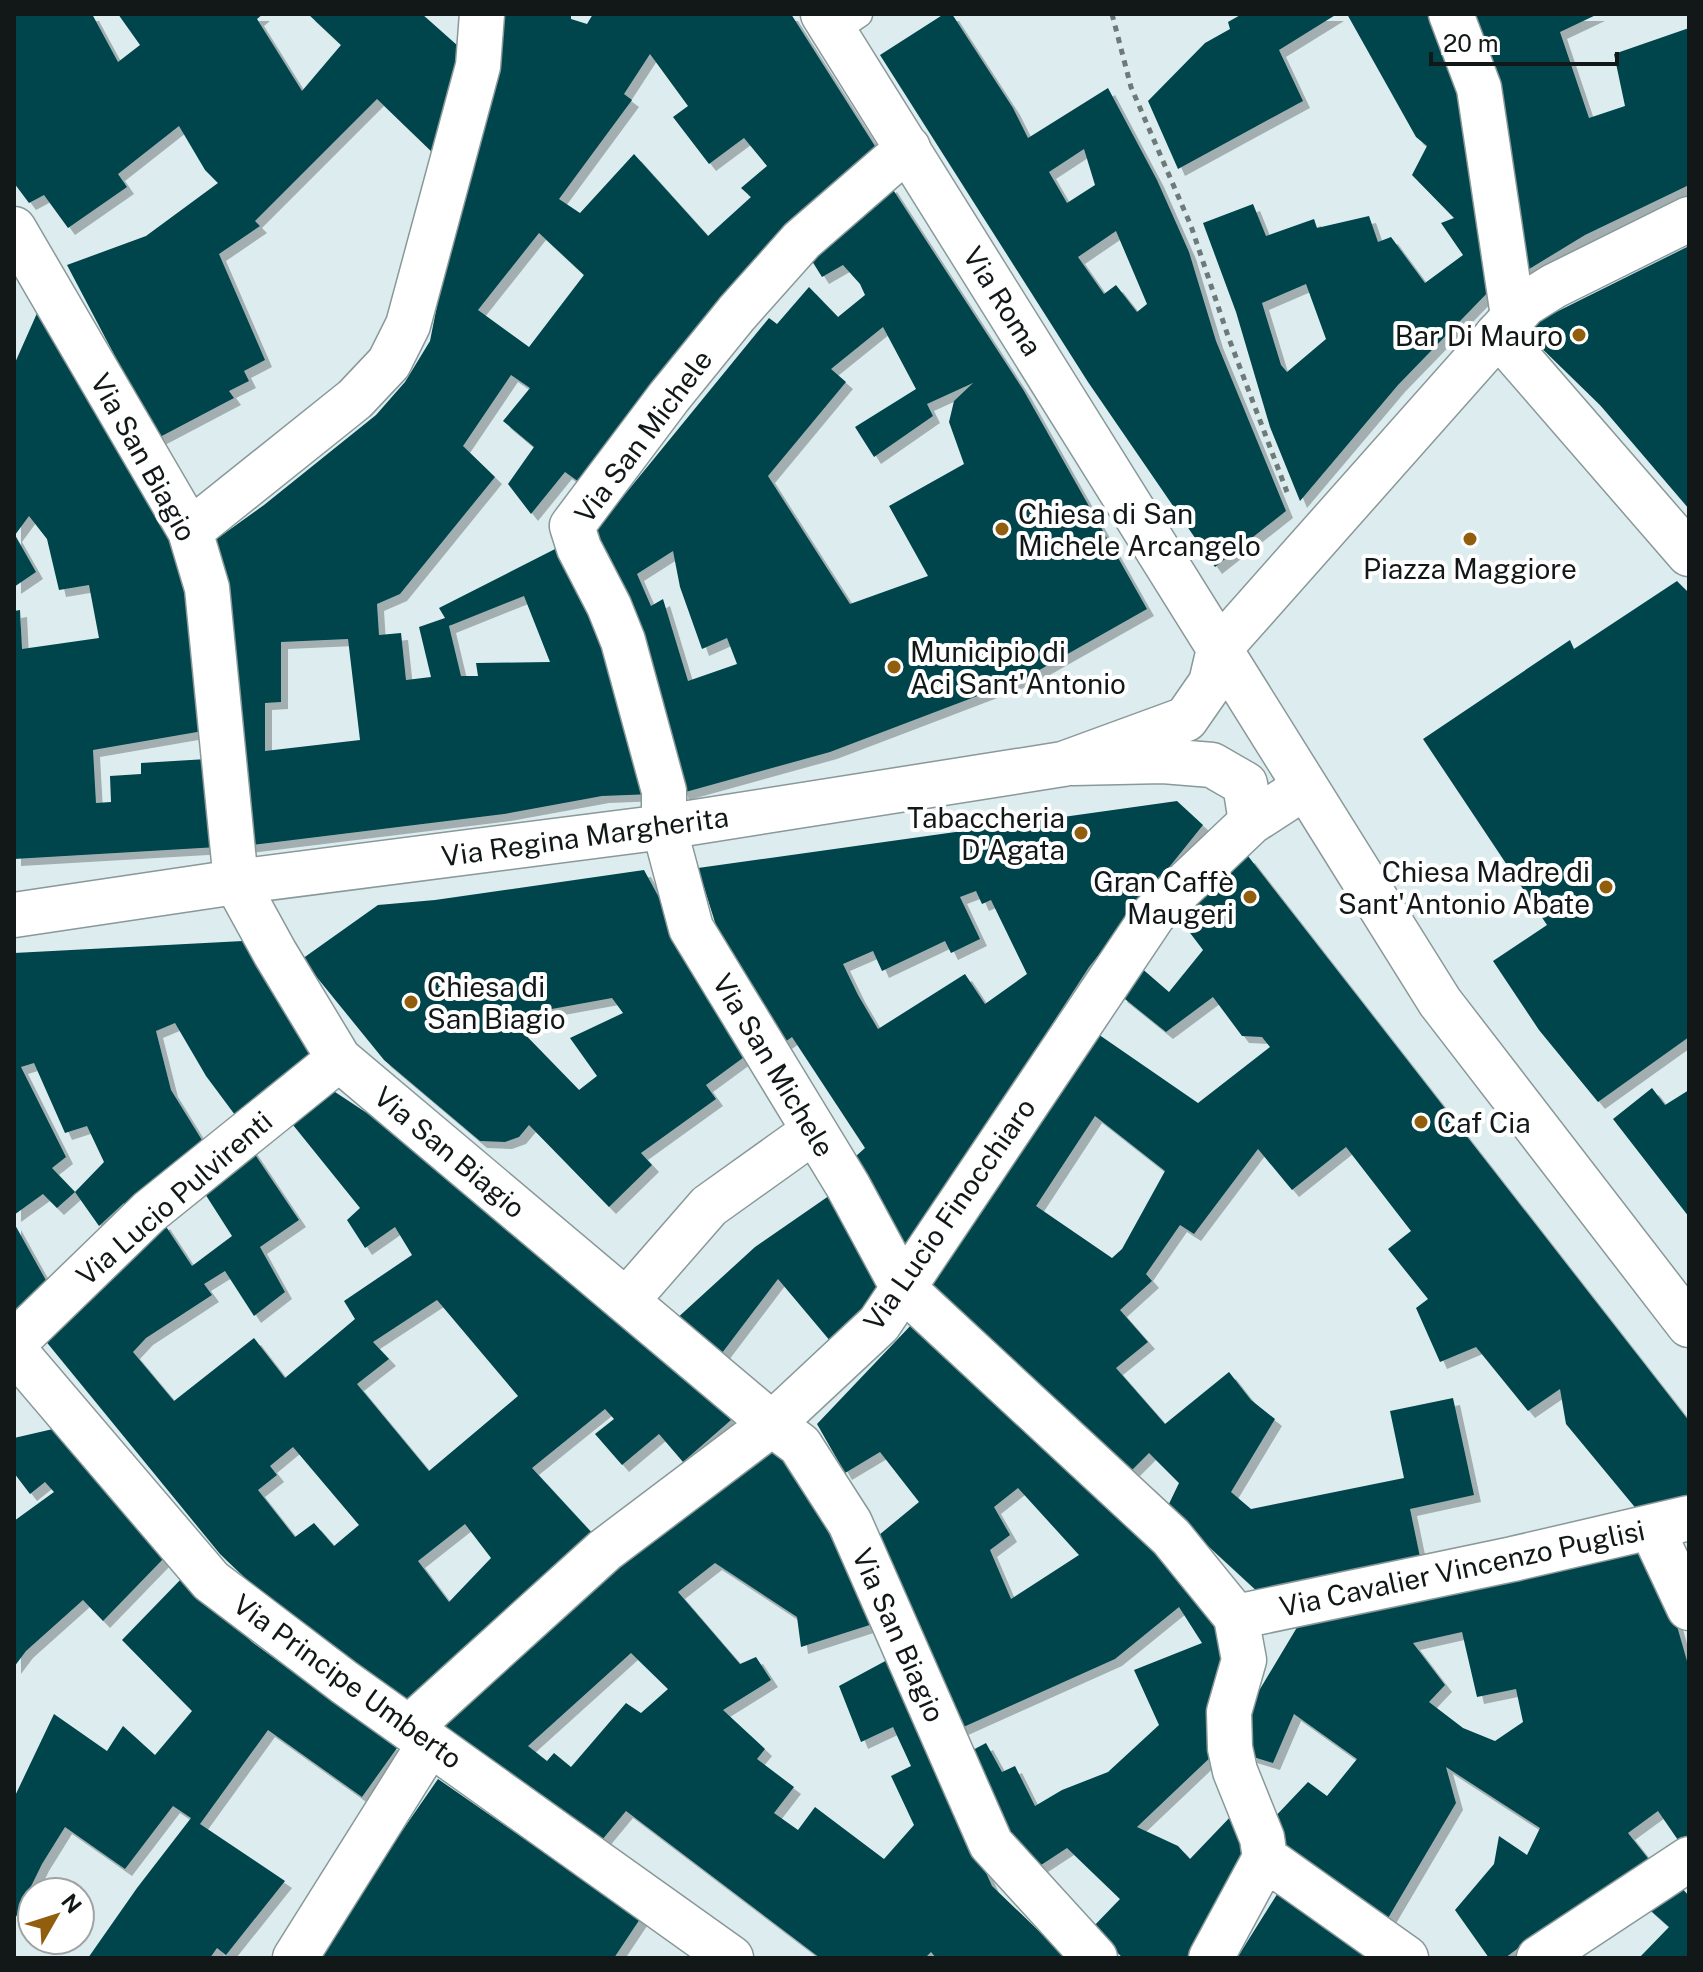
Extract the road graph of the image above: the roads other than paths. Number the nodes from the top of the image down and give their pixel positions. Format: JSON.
{"nodes":[{"id":1,"x":1451,"y":14,"type":"edge"},
{"id":2,"x":480,"y":15,"type":"edge"},
{"id":3,"x":839,"y":20,"type":"edge"},
{"id":4,"x":908,"y":148,"type":"junction"},
{"id":5,"x":1689,"y":219,"type":"edge"},
{"id":6,"x":14,"y":229,"type":"edge"},
{"id":7,"x":1512,"y":318,"type":"junction"},
{"id":8,"x":190,"y":531,"type":"junction"},
{"id":9,"x":1689,"y":554,"type":"edge"},
{"id":10,"x":1219,"y":649,"type":"junction"},
{"id":11,"x":1063,"y":764,"type":"junction"},
{"id":12,"x":1305,"y":787,"type":"junction"},
{"id":13,"x":664,"y":827,"type":"junction"},
{"id":14,"x":1238,"y":834,"type":"junction"},
{"id":15,"x":236,"y":882,"type":"junction"},
{"id":16,"x":14,"y":915,"type":"edge"},
{"id":17,"x":339,"y":1059,"type":"junction"},
{"id":18,"x":814,"y":1131,"type":"junction"},
{"id":19,"x":903,"y":1288,"type":"junction"},
{"id":20,"x":627,"y":1300,"type":"junction"},
{"id":21,"x":1689,"y":1325,"type":"edge"},
{"id":22,"x":14,"y":1343,"type":"edge"},
{"id":23,"x":14,"y":1350,"type":"edge"},
{"id":24,"x":772,"y":1424,"type":"junction"},
{"id":25,"x":1670,"y":1522,"type":"edge"},
{"id":26,"x":1689,"y":1608,"type":"edge"},
{"id":27,"x":1236,"y":1617,"type":"junction"},
{"id":28,"x":420,"y":1735,"type":"junction"},
{"id":29,"x":1265,"y":1858,"type":"junction"},
{"id":30,"x":1689,"y":1859,"type":"edge"},
{"id":31,"x":295,"y":1958,"type":"edge"},
{"id":32,"x":731,"y":1958,"type":"edge"},
{"id":33,"x":1095,"y":1958,"type":"edge"},
{"id":34,"x":1211,"y":1958,"type":"edge"},
{"id":35,"x":1406,"y":1958,"type":"edge"},
{"id":36,"x":1539,"y":1958,"type":"edge"}],
"edges":[{"from":1,"to":7,"type":"street"},
{"from":2,"to":8,"type":"street"},
{"from":3,"to":4,"type":"street","name":"Via Roma"},
{"from":4,"to":10,"type":"street","name":"Via Roma"},
{"from":4,"to":13,"type":"street","name":"Via San Michele"},
{"from":5,"to":7,"type":"street"},
{"from":6,"to":8,"type":"street","name":"Via San Biagio"},
{"from":7,"to":9,"type":"street"},
{"from":7,"to":10,"type":"street"},
{"from":8,"to":15,"type":"street","name":"Via San Biagio"},
{"from":10,"to":11,"type":"street","name":"Via Regina Margherita"},
{"from":10,"to":12,"type":"street","name":"Via Roma"},
{"from":11,"to":13,"type":"street","name":"Via Regina Margherita"},
{"from":11,"to":14,"type":"street"},
{"from":12,"to":14,"type":"street","name":"Via Lucio Finocchiaro"},
{"from":12,"to":21,"type":"street","name":"Via Roma"},
{"from":13,"to":15,"type":"street","name":"Via Regina Margherita"},
{"from":13,"to":18,"type":"street","name":"Via San Michele"},
{"from":14,"to":19,"type":"street","name":"Via Lucio Finocchiaro"},
{"from":15,"to":16,"type":"street","name":"Via Regina Margherita"},
{"from":15,"to":17,"type":"street","name":"Via San Biagio"},
{"from":17,"to":20,"type":"street","name":"Via San Biagio"},
{"from":17,"to":22,"type":"street","name":"Via Lucio Pulvirenti"},
{"from":18,"to":19,"type":"street","name":"Via San Michele"},
{"from":18,"to":20,"type":"street"},
{"from":19,"to":24,"type":"street","name":"Via Lucio Finocchiaro"},
{"from":19,"to":27,"type":"street","name":"Via San Michele"},
{"from":20,"to":24,"type":"street","name":"Via San Biagio"},
{"from":23,"to":28,"type":"street","name":"Via Principe Umberto"},
{"from":24,"to":28,"type":"street","name":"Via Lucio Finocchiaro"},
{"from":24,"to":33,"type":"street","name":"Via San Biagio"},
{"from":25,"to":26,"type":"street"},
{"from":25,"to":27,"type":"street","name":"Via Cavalier Vincenzo Puglisi"},
{"from":27,"to":29,"type":"street","name":"Via San Michele"},
{"from":28,"to":31,"type":"street","name":"Via Lucio Finocchiaro"},
{"from":28,"to":32,"type":"street","name":"Via Principe Umberto"},
{"from":29,"to":34,"type":"street"},
{"from":29,"to":35,"type":"street"},
{"from":30,"to":36,"type":"street"}]}
